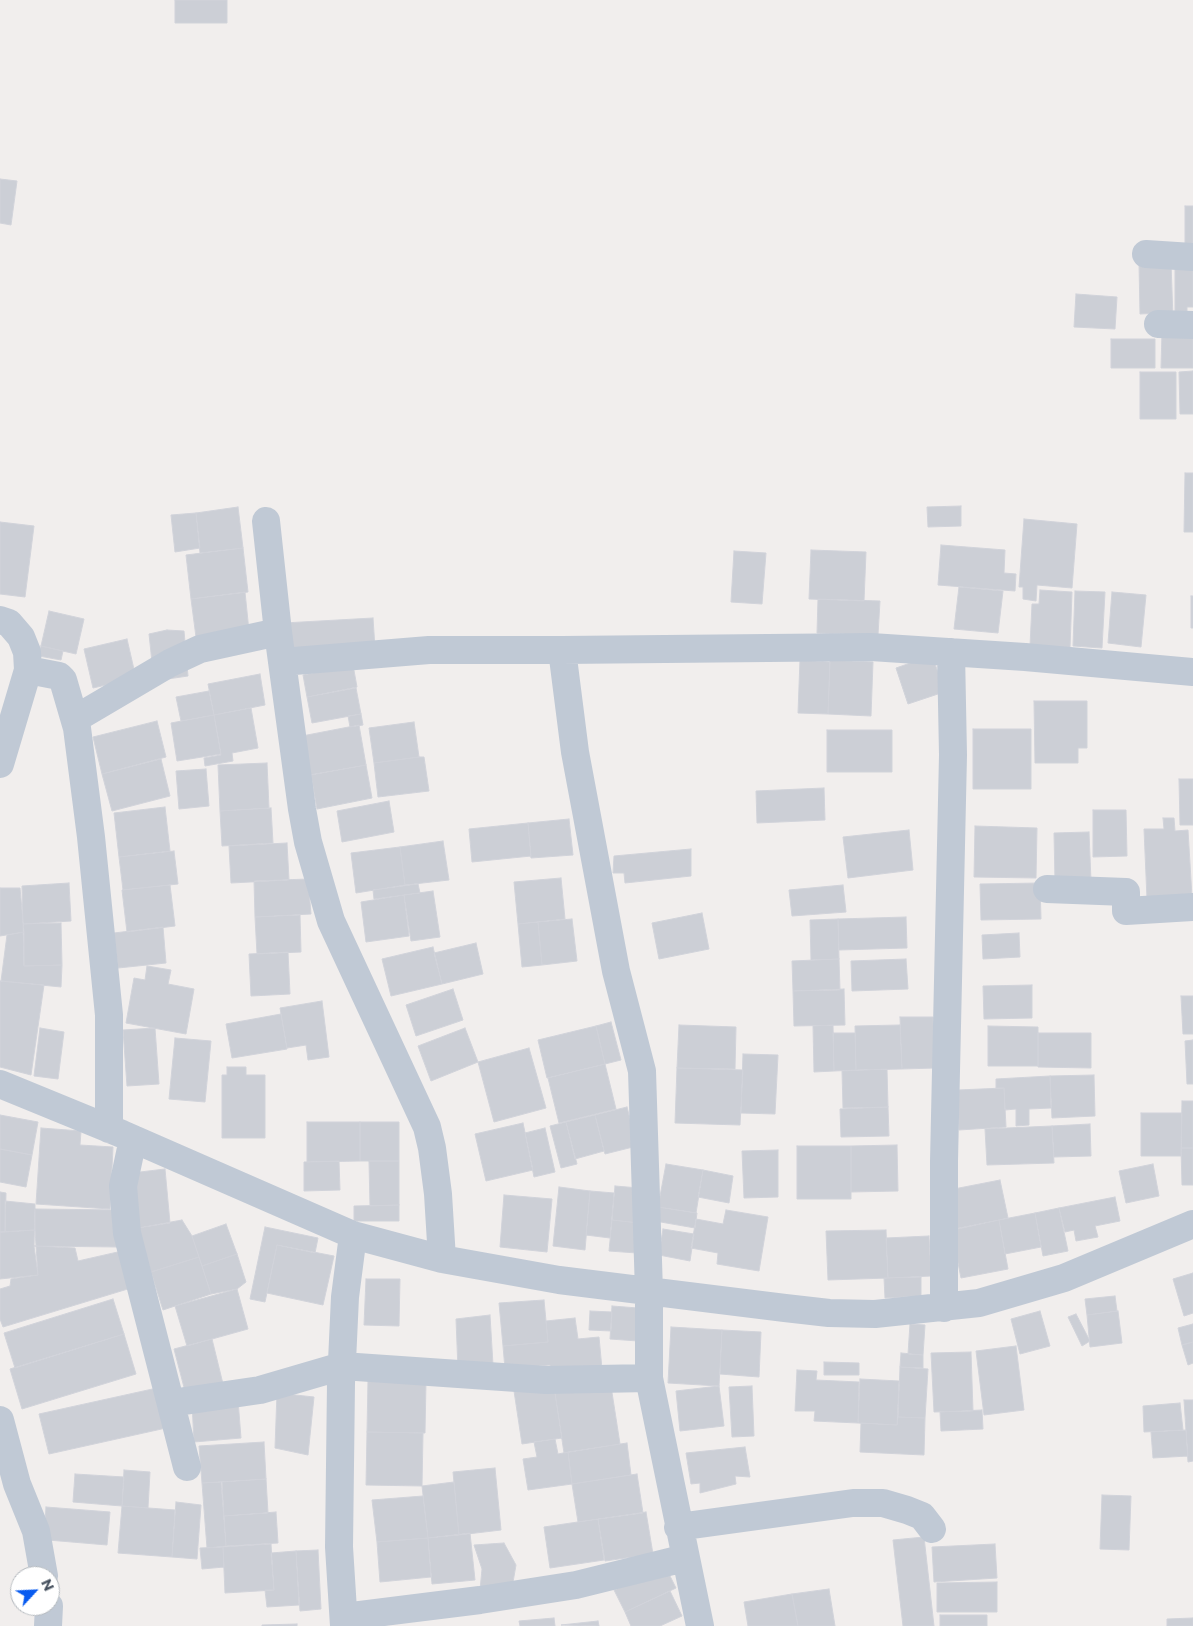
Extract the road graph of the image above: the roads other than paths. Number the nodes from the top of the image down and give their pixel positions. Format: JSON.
{"nodes":[{"id":1,"x":1146,"y":254,"type":"dead end"},
{"id":2,"x":1193,"y":257,"type":"edge"},
{"id":3,"x":1158,"y":324,"type":"dead end"},
{"id":4,"x":1193,"y":325,"type":"edge"},
{"id":5,"x":266,"y":522,"type":"dead end"},
{"id":6,"x":0,"y":620,"type":"edge"},
{"id":7,"x":278,"y":632,"type":"junction"},
{"id":8,"x":562,"y":650,"type":"junction"},
{"id":9,"x":951,"y":652,"type":"junction"},
{"id":10,"x":282,"y":662,"type":"junction"},
{"id":11,"x":28,"y":670,"type":"junction"},
{"id":12,"x":1193,"y":672,"type":"edge"},
{"id":13,"x":75,"y":719,"type":"junction"},
{"id":14,"x":0,"y":764,"type":"edge"},
{"id":15,"x":1047,"y":889,"type":"dead end"},
{"id":16,"x":1193,"y":907,"type":"edge"},
{"id":17,"x":0,"y":1084,"type":"edge"},
{"id":18,"x":121,"y":1134,"type":"junction"},
{"id":19,"x":1193,"y":1224,"type":"edge"},
{"id":20,"x":353,"y":1235,"type":"junction"},
{"id":21,"x":442,"y":1259,"type":"junction"},
{"id":22,"x":649,"y":1292,"type":"junction"},
{"id":23,"x":944,"y":1308,"type":"junction"},
{"id":24,"x":342,"y":1366,"type":"junction"},
{"id":25,"x":649,"y":1378,"type":"junction"},
{"id":26,"x":171,"y":1404,"type":"junction"},
{"id":27,"x":0,"y":1420,"type":"edge"},
{"id":28,"x":187,"y":1467,"type":"dead end"},
{"id":29,"x":678,"y":1527,"type":"junction"},
{"id":30,"x":932,"y":1529,"type":"dead end"},
{"id":31,"x":685,"y":1558,"type":"junction"},
{"id":32,"x":42,"y":1566,"type":"edge"},
{"id":33,"x":344,"y":1622,"type":"edge"},
{"id":34,"x":700,"y":1626,"type":"edge"}],
"edges":[{"from":1,"to":2,"type":"street"},
{"from":3,"to":4,"type":"street"},
{"from":5,"to":7,"type":"street"},
{"from":6,"to":11,"type":"street"},
{"from":7,"to":10,"type":"street"},
{"from":7,"to":13,"type":"street"},
{"from":8,"to":9,"type":"street"},
{"from":8,"to":10,"type":"street"},
{"from":8,"to":22,"type":"street"},
{"from":9,"to":12,"type":"street"},
{"from":9,"to":23,"type":"street"},
{"from":10,"to":21,"type":"street"},
{"from":11,"to":13,"type":"street"},
{"from":11,"to":14,"type":"street"},
{"from":13,"to":18,"type":"street"},
{"from":15,"to":16,"type":"street"},
{"from":17,"to":18,"type":"street"},
{"from":18,"to":20,"type":"street"},
{"from":18,"to":26,"type":"street"},
{"from":19,"to":23,"type":"street"},
{"from":20,"to":21,"type":"street"},
{"from":20,"to":24,"type":"street"},
{"from":21,"to":22,"type":"street"},
{"from":22,"to":23,"type":"street"},
{"from":22,"to":25,"type":"street"},
{"from":24,"to":25,"type":"street"},
{"from":24,"to":26,"type":"street"},
{"from":24,"to":33,"type":"street"},
{"from":25,"to":29,"type":"street"},
{"from":26,"to":28,"type":"street"},
{"from":27,"to":32,"type":"street"},
{"from":29,"to":30,"type":"street"},
{"from":29,"to":31,"type":"street"},
{"from":31,"to":33,"type":"street"},
{"from":31,"to":34,"type":"street"}]}
